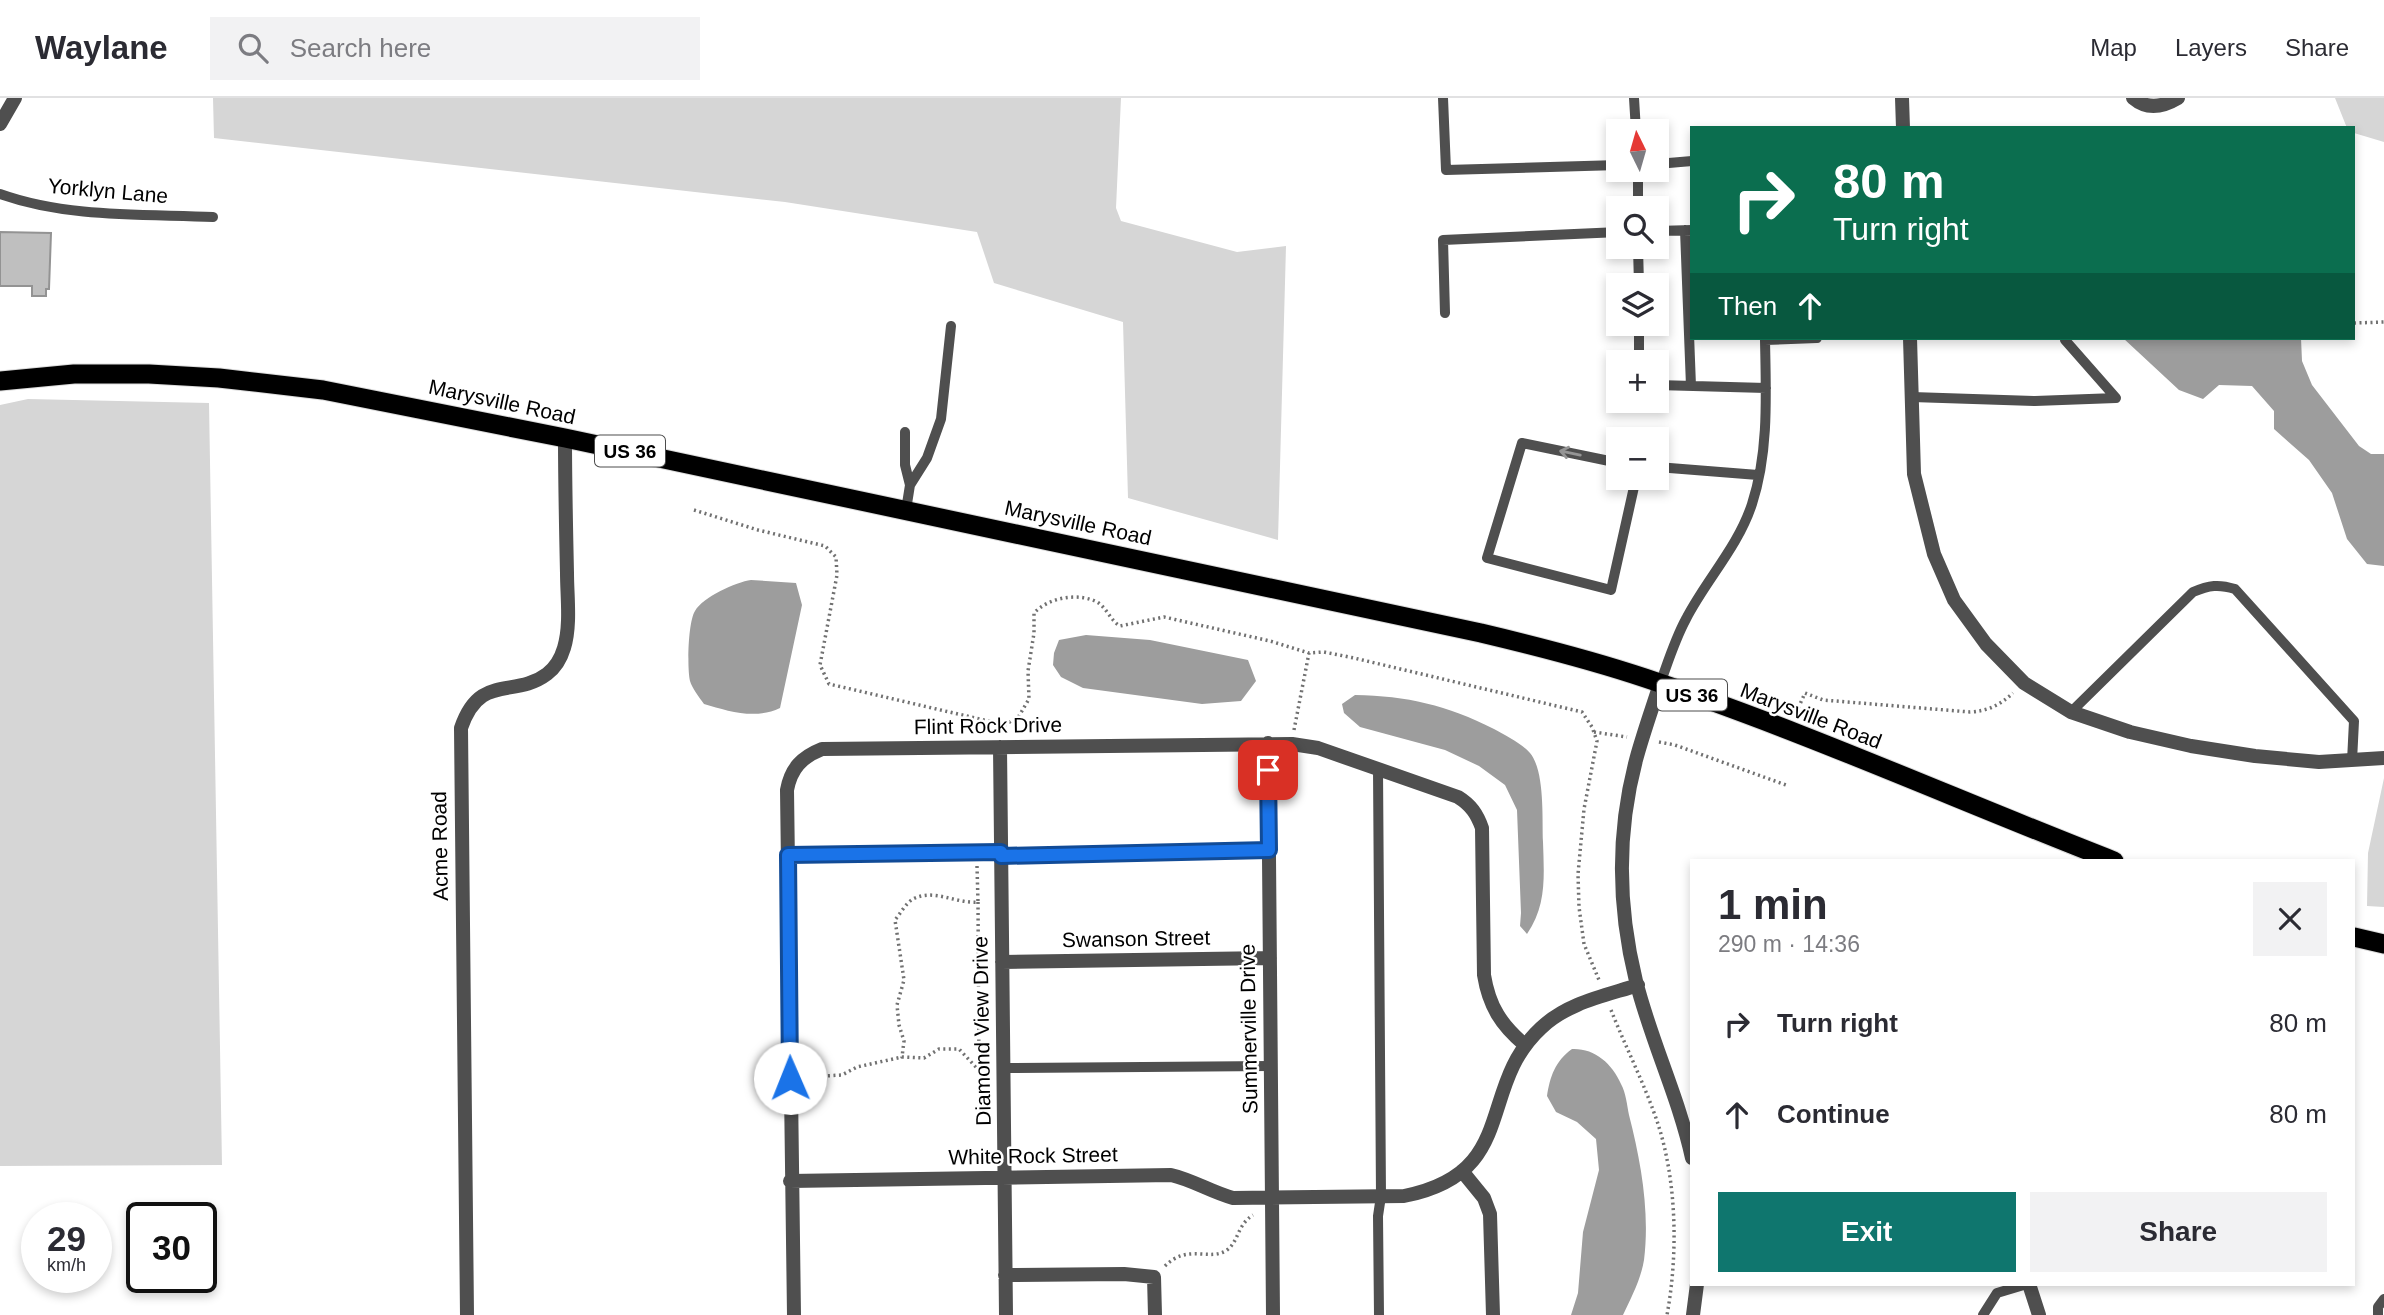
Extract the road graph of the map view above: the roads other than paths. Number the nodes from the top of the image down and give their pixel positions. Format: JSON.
{"nodes":[{"id":1,"x":15,"y":98,"type":"edge"},
{"id":2,"x":1443,"y":98,"type":"edge"},
{"id":3,"x":1634,"y":98,"type":"edge"},
{"id":4,"x":1902,"y":98,"type":"edge"},
{"id":5,"x":2133,"y":98,"type":"edge"},
{"id":6,"x":2178,"y":98,"type":"edge"},
{"id":7,"x":1635,"y":119,"type":"edge"},
{"id":8,"x":0,"y":124,"type":"edge"},
{"id":9,"x":1903,"y":126,"type":"edge"},
{"id":10,"x":1690,"y":161,"type":"edge"},
{"id":11,"x":1670,"y":162,"type":"edge"},
{"id":12,"x":1606,"y":165,"type":"edge"},
{"id":13,"x":0,"y":194,"type":"edge"},
{"id":14,"x":214,"y":217,"type":"dead end"},
{"id":15,"x":1688,"y":230,"type":"edge"},
{"id":16,"x":1669,"y":231,"type":"edge"},
{"id":17,"x":1606,"y":233,"type":"edge"},
{"id":18,"x":1445,"y":313,"type":"dead end"},
{"id":19,"x":951,"y":327,"type":"dead end"},
{"id":20,"x":1690,"y":334,"type":"edge"},
{"id":21,"x":1690,"y":340,"type":"edge"},
{"id":22,"x":1764,"y":340,"type":"edge"},
{"id":23,"x":1910,"y":340,"type":"edge"},
{"id":24,"x":2066,"y":340,"type":"dead end"},
{"id":25,"x":0,"y":381,"type":"edge"},
{"id":26,"x":1669,"y":385,"type":"edge"},
{"id":27,"x":1691,"y":386,"type":"junction"},
{"id":28,"x":1766,"y":387,"type":"junction"},
{"id":29,"x":1912,"y":397,"type":"junction"},
{"id":30,"x":905,"y":432,"type":"dead end"},
{"id":31,"x":565,"y":438,"type":"junction"},
{"id":32,"x":1606,"y":460,"type":"edge"},
{"id":33,"x":1669,"y":468,"type":"edge"},
{"id":34,"x":1758,"y":475,"type":"junction"},
{"id":35,"x":910,"y":485,"type":"junction"},
{"id":36,"x":1633,"y":490,"type":"edge"},
{"id":37,"x":906,"y":510,"type":"junction"},
{"id":38,"x":1660,"y":684,"type":"junction"},
{"id":39,"x":2071,"y":712,"type":"junction"},
{"id":40,"x":1268,"y":743,"type":"junction"},
{"id":41,"x":1000,"y":747,"type":"junction"},
{"id":42,"x":2384,"y":758,"type":"edge"},
{"id":43,"x":2352,"y":761,"type":"junction"},
{"id":44,"x":1378,"y":769,"type":"junction"},
{"id":45,"x":1269,"y":850,"type":"junction"},
{"id":46,"x":1001,"y":854,"type":"junction"},
{"id":47,"x":788,"y":855,"type":"junction"},
{"id":48,"x":2108,"y":859,"type":"edge"},
{"id":49,"x":2355,"y":937,"type":"edge"},
{"id":50,"x":2384,"y":944,"type":"edge"},
{"id":51,"x":1270,"y":958,"type":"junction"},
{"id":52,"x":1002,"y":962,"type":"junction"},
{"id":53,"x":1638,"y":985,"type":"junction"},
{"id":54,"x":1525,"y":1045,"type":"junction"},
{"id":55,"x":1271,"y":1066,"type":"junction"},
{"id":56,"x":1003,"y":1068,"type":"junction"},
{"id":57,"x":1690,"y":1149,"type":"edge"},
{"id":58,"x":1462,"y":1171,"type":"junction"},
{"id":59,"x":1004,"y":1177,"type":"junction"},
{"id":60,"x":790,"y":1181,"type":"junction"},
{"id":61,"x":1381,"y":1196,"type":"junction"},
{"id":62,"x":1272,"y":1198,"type":"junction"},
{"id":63,"x":1005,"y":1275,"type":"junction"},
{"id":64,"x":1698,"y":1286,"type":"edge"},
{"id":65,"x":2015,"y":1286,"type":"edge"},
{"id":66,"x":2029,"y":1286,"type":"edge"},
{"id":67,"x":1995,"y":1289,"type":"edge"},
{"id":68,"x":2384,"y":1299,"type":"edge"},
{"id":69,"x":467,"y":1315,"type":"edge"},
{"id":70,"x":794,"y":1315,"type":"edge"},
{"id":71,"x":1006,"y":1315,"type":"edge"},
{"id":72,"x":1155,"y":1315,"type":"edge"},
{"id":73,"x":1273,"y":1315,"type":"edge"},
{"id":74,"x":1379,"y":1315,"type":"edge"},
{"id":75,"x":1493,"y":1315,"type":"edge"},
{"id":76,"x":1693,"y":1315,"type":"edge"},
{"id":77,"x":1983,"y":1315,"type":"edge"},
{"id":78,"x":2039,"y":1315,"type":"edge"},
{"id":79,"x":2378,"y":1315,"type":"edge"}],
"edges":[{"from":1,"to":8,"type":"street"},
{"from":2,"to":12,"type":"lane"},
{"from":3,"to":7,"type":"lane"},
{"from":4,"to":9,"type":"street"},
{"from":5,"to":6,"type":"street"},
{"from":10,"to":11,"type":"lane"},
{"from":13,"to":14,"type":"lane","name":"Yorklyn Lane"},
{"from":15,"to":16,"type":"lane"},
{"from":15,"to":20,"type":"lane"},
{"from":17,"to":18,"type":"lane"},
{"from":19,"to":35,"type":"lane"},
{"from":21,"to":27,"type":"lane"},
{"from":22,"to":28,"type":"lane"},
{"from":23,"to":29,"type":"street"},
{"from":24,"to":29,"type":"lane"},
{"from":25,"to":31,"type":"highway","name":"Marysville Road","number":"US 36"},
{"from":26,"to":27,"type":"lane"},
{"from":27,"to":28,"type":"lane"},
{"from":28,"to":34,"type":"lane"},
{"from":29,"to":39,"type":"street"},
{"from":30,"to":35,"type":"lane"},
{"from":31,"to":37,"type":"highway","name":"Marysville Road","number":"US 36"},
{"from":31,"to":69,"type":"street","name":"Acme Road"},
{"from":32,"to":36,"type":"lane","one_way":true},
{"from":33,"to":34,"type":"lane"},
{"from":34,"to":38,"type":"lane"},
{"from":35,"to":37,"type":"lane"},
{"from":37,"to":38,"type":"highway","name":"Marysville Road","number":"US 36"},
{"from":38,"to":48,"type":"highway","name":"Marysville Road","number":"US 36"},
{"from":38,"to":53,"type":"street"},
{"from":39,"to":43,"type":"street"},
{"from":39,"to":43,"type":"lane"},
{"from":40,"to":41,"type":"street","name":"Flint Rock Drive"},
{"from":40,"to":44,"type":"street","name":"Flint Rock Drive"},
{"from":40,"to":45,"type":"street","name":"Summerville Drive"},
{"from":41,"to":46,"type":"street","name":"Diamond View Drive"},
{"from":41,"to":47,"type":"street","name":"Flint Rock Drive"},
{"from":42,"to":43,"type":"street"},
{"from":44,"to":54,"type":"street","name":"Flint Rock Drive"},
{"from":44,"to":61,"type":"lane"},
{"from":45,"to":46,"type":"lane"},
{"from":45,"to":51,"type":"street","name":"Summerville Drive"},
{"from":46,"to":47,"type":"lane"},
{"from":46,"to":52,"type":"street","name":"Diamond View Drive"},
{"from":47,"to":60,"type":"street","name":"Flint Rock Drive"},
{"from":49,"to":50,"type":"highway"},
{"from":51,"to":52,"type":"street","name":"Swanson Street"},
{"from":51,"to":55,"type":"street","name":"Summerville Drive"},
{"from":52,"to":56,"type":"street","name":"Diamond View Drive"},
{"from":53,"to":54,"type":"street","name":"White Rock Street"},
{"from":53,"to":57,"type":"street"},
{"from":54,"to":58,"type":"street","name":"White Rock Street"},
{"from":55,"to":56,"type":"lane"},
{"from":55,"to":62,"type":"street","name":"Summerville Drive"},
{"from":56,"to":59,"type":"street","name":"Diamond View Drive"},
{"from":58,"to":61,"type":"street","name":"White Rock Street"},
{"from":58,"to":75,"type":"street"},
{"from":59,"to":60,"type":"street","name":"White Rock Street"},
{"from":59,"to":62,"type":"street","name":"White Rock Street"},
{"from":59,"to":63,"type":"street","name":"Diamond View Drive"},
{"from":60,"to":70,"type":"street","name":"Flint Rock Drive"},
{"from":61,"to":62,"type":"street","name":"White Rock Street"},
{"from":61,"to":74,"type":"lane"},
{"from":62,"to":73,"type":"street","name":"Summerville Drive"},
{"from":63,"to":71,"type":"street","name":"Diamond View Drive"},
{"from":63,"to":72,"type":"street"},
{"from":64,"to":76,"type":"street"},
{"from":65,"to":67,"type":"lane"},
{"from":66,"to":78,"type":"street"},
{"from":67,"to":77,"type":"lane"},
{"from":68,"to":79,"type":"lane"}]}
